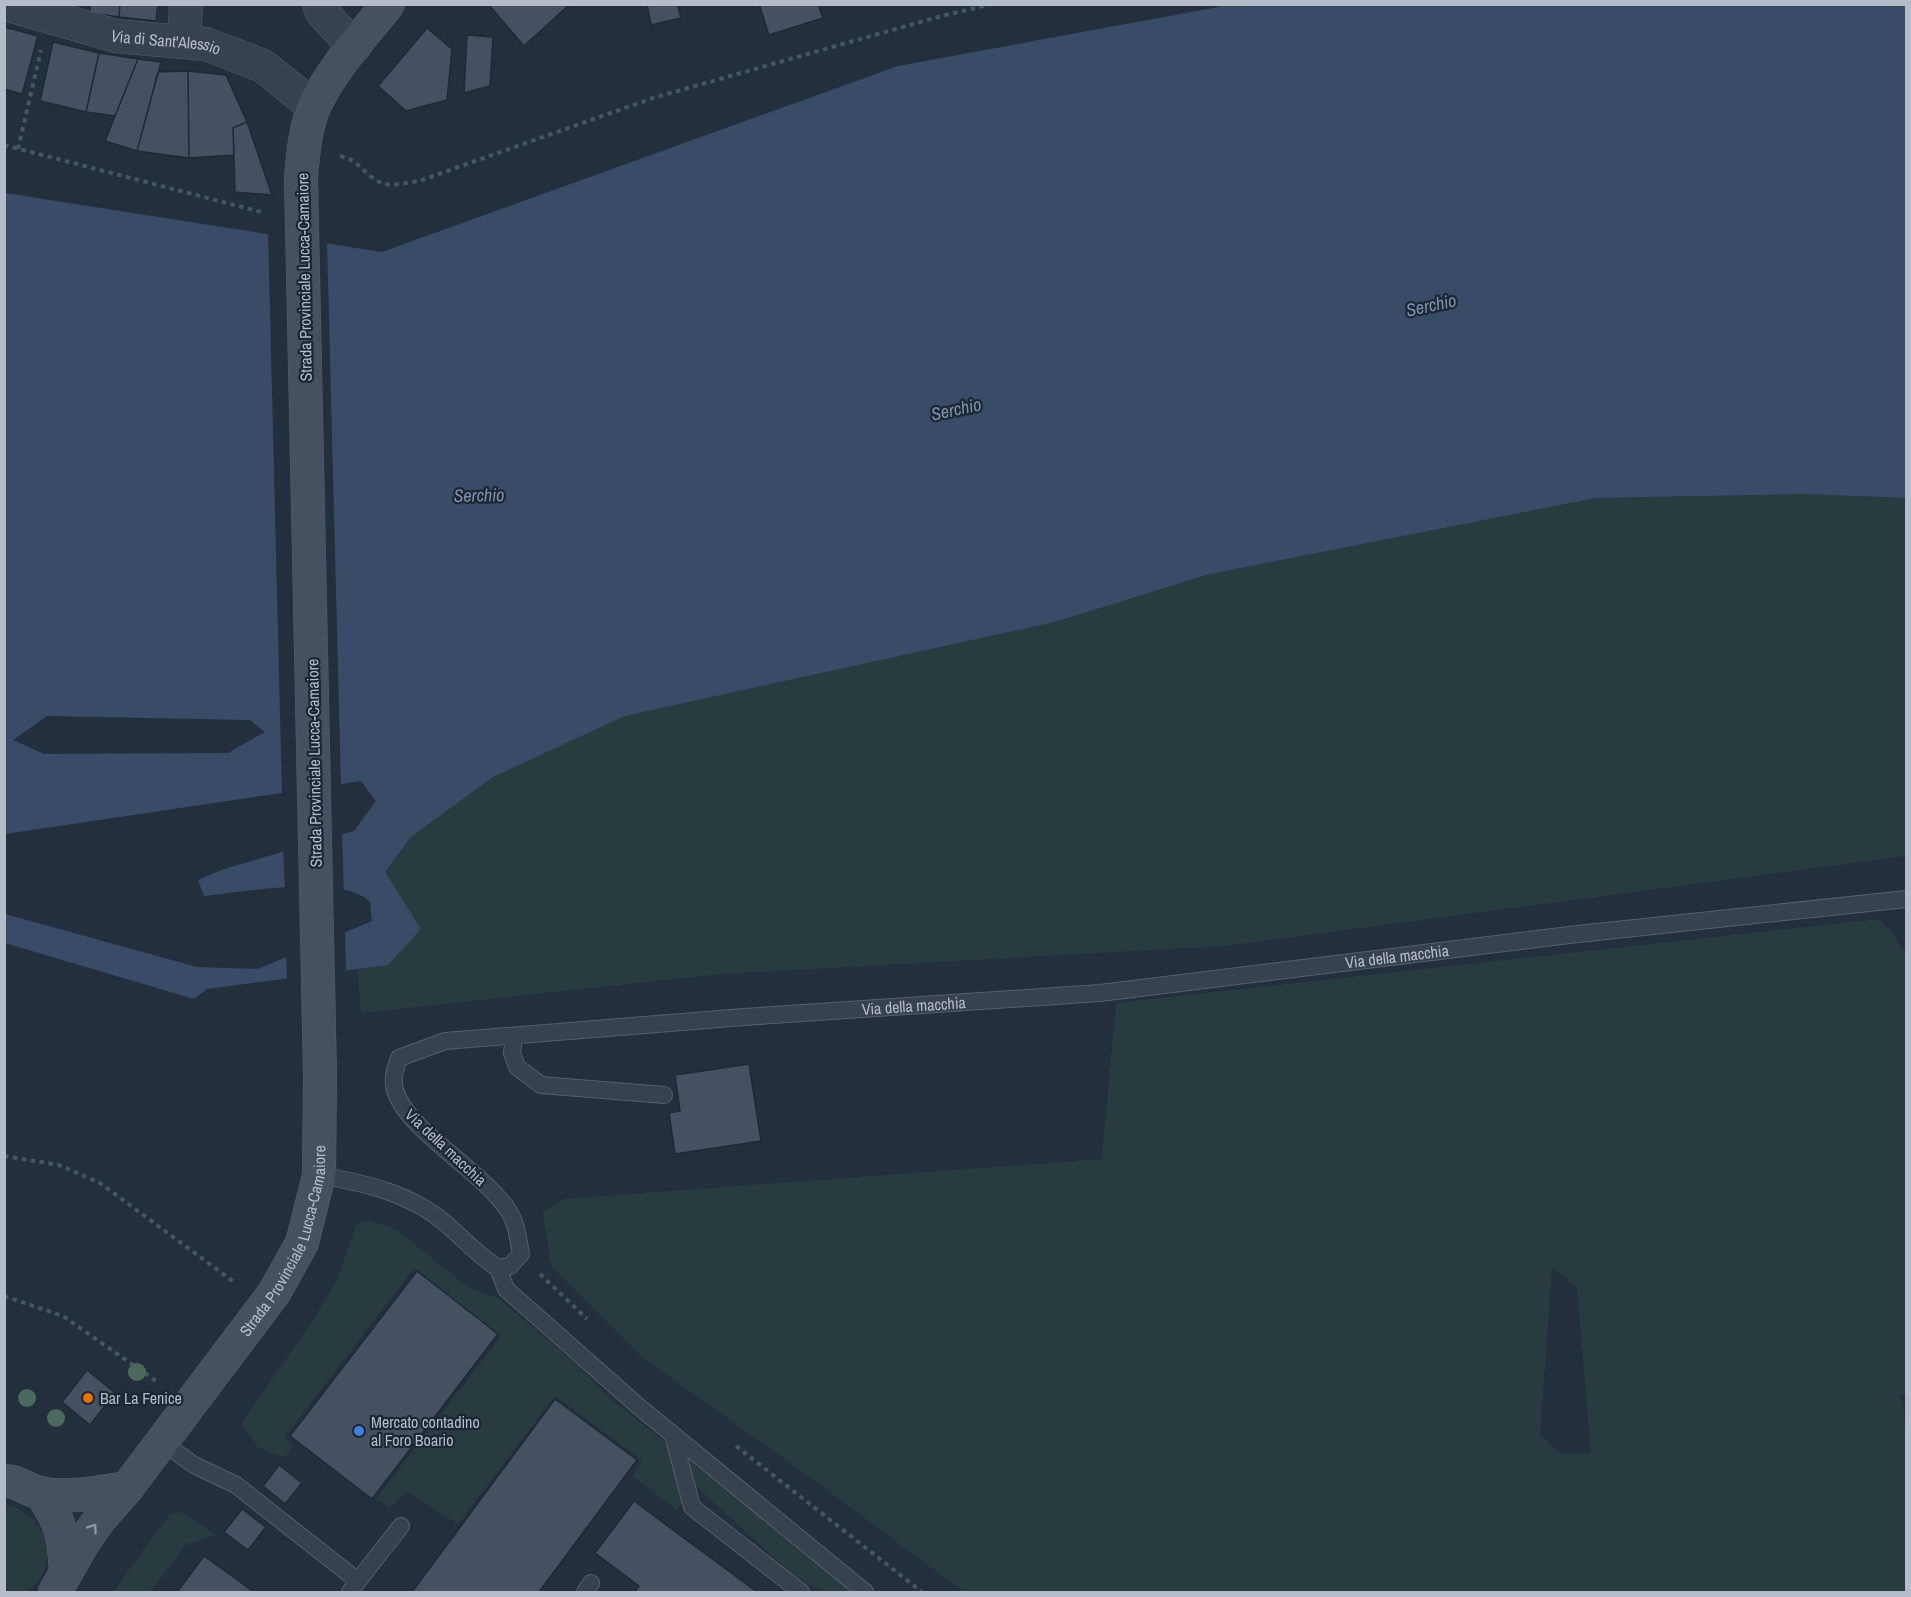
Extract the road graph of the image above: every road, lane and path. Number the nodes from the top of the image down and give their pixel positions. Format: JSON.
{"nodes":[{"id":1,"x":5,"y":4,"type":"edge"},
{"id":2,"x":186,"y":4,"type":"edge"},
{"id":3,"x":319,"y":4,"type":"edge"},
{"id":4,"x":388,"y":4,"type":"edge"},
{"id":5,"x":992,"y":4,"type":"edge"},
{"id":6,"x":49,"y":17,"type":"junction"},
{"id":7,"x":184,"y":42,"type":"junction"},
{"id":8,"x":354,"y":47,"type":"junction"},
{"id":9,"x":314,"y":107,"type":"junction"},
{"id":10,"x":4,"y":145,"type":"edge"},
{"id":11,"x":18,"y":149,"type":"junction"},
{"id":12,"x":354,"y":159,"type":"dead end"},
{"id":13,"x":289,"y":215,"type":"junction"},
{"id":14,"x":1906,"y":899,"type":"edge"},
{"id":15,"x":514,"y":1037,"type":"junction"},
{"id":16,"x":664,"y":1095,"type":"dead end"},
{"id":17,"x":4,"y":1156,"type":"edge"},
{"id":18,"x":320,"y":1175,"type":"junction"},
{"id":19,"x":521,"y":1254,"type":"junction"},
{"id":20,"x":498,"y":1268,"type":"junction"},
{"id":21,"x":234,"y":1282,"type":"dead end"},
{"id":22,"x":4,"y":1296,"type":"edge"},
{"id":23,"x":594,"y":1326,"type":"dead end"},
{"id":24,"x":156,"y":1381,"type":"dead end"},
{"id":25,"x":674,"y":1436,"type":"junction"},
{"id":26,"x":727,"y":1439,"type":"dead end"},
{"id":27,"x":162,"y":1442,"type":"junction"},
{"id":28,"x":4,"y":1481,"type":"edge"},
{"id":29,"x":127,"y":1488,"type":"junction"},
{"id":30,"x":41,"y":1493,"type":"junction"},
{"id":31,"x":401,"y":1526,"type":"dead end"},
{"id":32,"x":61,"y":1583,"type":"edge"},
{"id":33,"x":354,"y":1587,"type":"edge"},
{"id":34,"x":801,"y":1593,"type":"edge"},
{"id":35,"x":866,"y":1593,"type":"edge"},
{"id":36,"x":922,"y":1593,"type":"edge"}],
"edges":[{"from":1,"to":6,"type":"street","name":"Via di Sant'Alessio"},
{"from":2,"to":7,"type":"street"},
{"from":3,"to":8,"type":"street"},
{"from":4,"to":8,"type":"main road","name":"Strada Provinciale Lucca-Camaiore"},
{"from":5,"to":12,"type":"path"},
{"from":6,"to":7,"type":"street","name":"Via di Sant'Alessio"},
{"from":6,"to":11,"type":"path"},
{"from":7,"to":9,"type":"street","name":"Via di Sant'Alessio"},
{"from":8,"to":9,"type":"main road","name":"Strada Provinciale Lucca-Camaiore"},
{"from":9,"to":13,"type":"main road","name":"Strada Provinciale Lucca-Camaiore"},
{"from":10,"to":11,"type":"path"},
{"from":11,"to":13,"type":"path"},
{"from":13,"to":18,"type":"main road","name":"Strada Provinciale Lucca-Camaiore"},
{"from":14,"to":15,"type":"lane","name":"Via della macchia"},
{"from":15,"to":16,"type":"lane"},
{"from":15,"to":19,"type":"lane","name":"Via della macchia"},
{"from":17,"to":21,"type":"path"},
{"from":18,"to":20,"type":"lane"},
{"from":18,"to":27,"type":"main road","name":"Strada Provinciale Lucca-Camaiore"},
{"from":19,"to":20,"type":"lane"},
{"from":19,"to":23,"type":"path"},
{"from":20,"to":25,"type":"lane"},
{"from":22,"to":24,"type":"path"},
{"from":25,"to":34,"type":"lane"},
{"from":25,"to":35,"type":"lane"},
{"from":26,"to":36,"type":"path"},
{"from":27,"to":29,"type":"main road","name":"Strada Provinciale Lucca-Camaiore"},
{"from":27,"to":33,"type":"lane"},
{"from":28,"to":30,"type":"main road"},
{"from":29,"to":30,"type":"main road"},
{"from":32,"to":29,"type":"main road","name":"Strada Provinciale Lucca-Camaiore","one_way":true},
{"from":30,"to":32,"type":"main road","name":"Strada Provinciale Lucca-Camaiore"},
{"from":31,"to":33,"type":"lane"}]}
